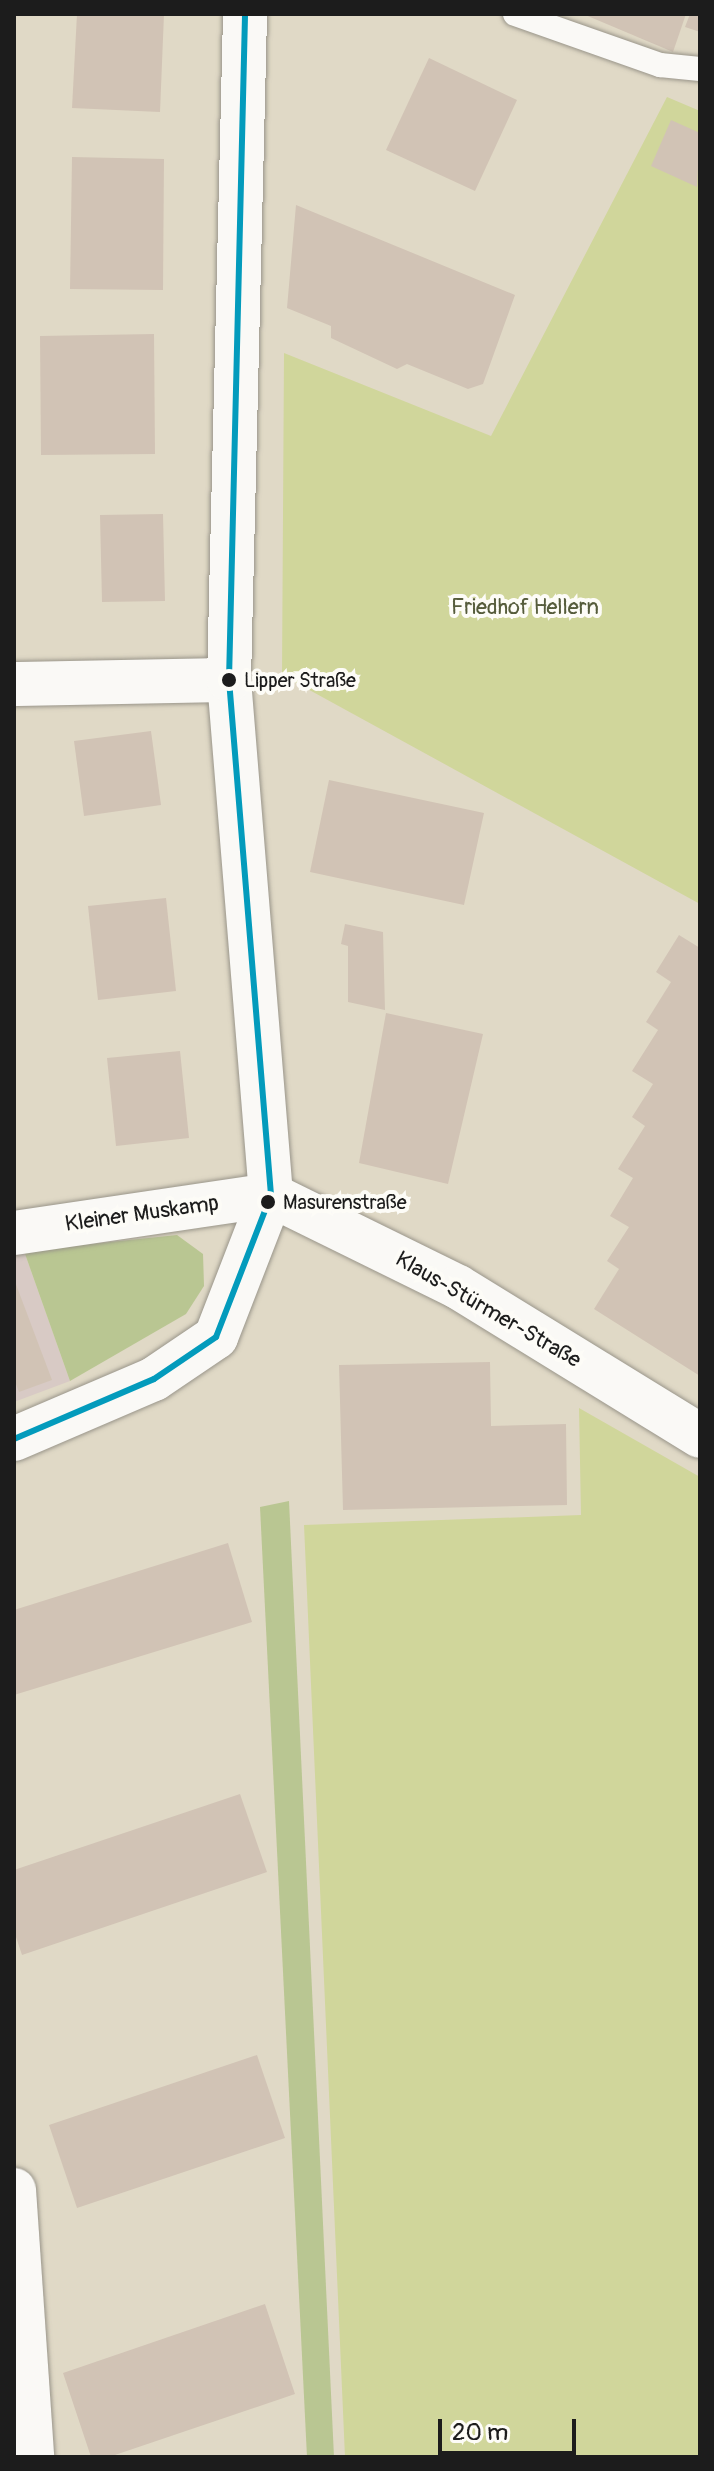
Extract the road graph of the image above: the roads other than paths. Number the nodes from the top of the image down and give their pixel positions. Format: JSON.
{"nodes":[{"id":1,"x":245,"y":14,"type":"edge"},
{"id":2,"x":515,"y":14,"type":"edge"},
{"id":3,"x":700,"y":69,"type":"edge"},
{"id":4,"x":229,"y":680,"type":"junction"},
{"id":5,"x":14,"y":684,"type":"edge"},
{"id":6,"x":271,"y":1195,"type":"junction"},
{"id":7,"x":14,"y":1233,"type":"edge"},
{"id":8,"x":700,"y":1436,"type":"edge"},
{"id":9,"x":14,"y":1439,"type":"edge"},
{"id":10,"x":14,"y":2190,"type":"edge"},
{"id":11,"x":32,"y":2457,"type":"edge"}],
"edges":[{"from":1,"to":4,"type":"street"},
{"from":2,"to":3,"type":"lane"},
{"from":4,"to":5,"type":"street"},
{"from":4,"to":6,"type":"street"},
{"from":6,"to":7,"type":"street","name":"Kleiner Muskamp"},
{"from":6,"to":8,"type":"street","name":"Klaus-Stürmer-Straße"},
{"from":6,"to":9,"type":"street"},
{"from":10,"to":11,"type":"street"}]}
